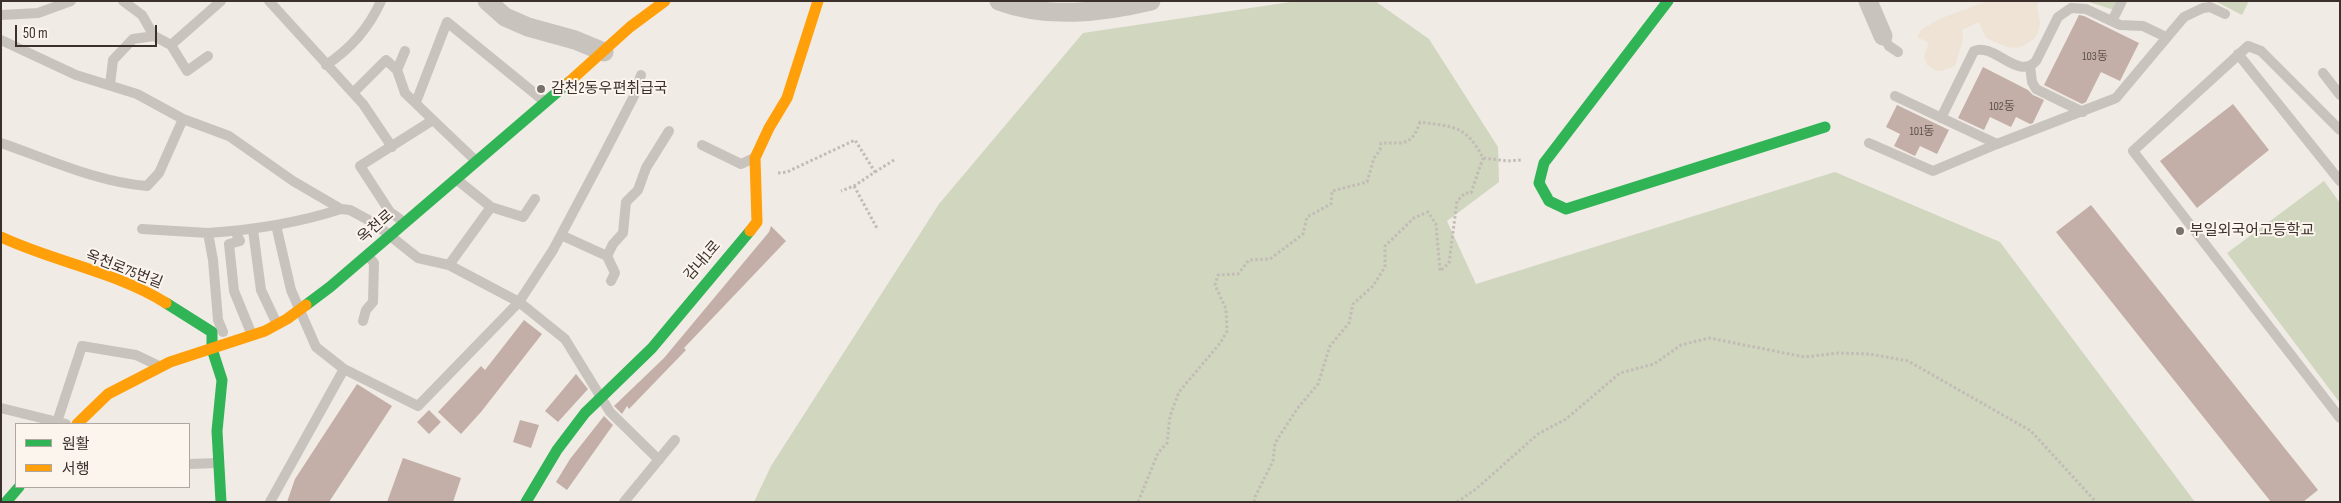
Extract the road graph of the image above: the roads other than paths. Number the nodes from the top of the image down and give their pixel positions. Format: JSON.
{"nodes":[{"id":1,"x":71,"y":1,"type":"edge"},
{"id":2,"x":123,"y":1,"type":"edge"},
{"id":3,"x":221,"y":1,"type":"edge"},
{"id":4,"x":269,"y":1,"type":"edge"},
{"id":5,"x":382,"y":1,"type":"edge"},
{"id":6,"x":487,"y":1,"type":"edge"},
{"id":7,"x":665,"y":1,"type":"edge"},
{"id":8,"x":818,"y":1,"type":"edge"},
{"id":9,"x":999,"y":1,"type":"edge"},
{"id":10,"x":1150,"y":1,"type":"edge"},
{"id":11,"x":1668,"y":1,"type":"edge"},
{"id":12,"x":1868,"y":1,"type":"edge"},
{"id":13,"x":2122,"y":1,"type":"edge"},
{"id":14,"x":1097,"y":6,"type":"edge"},
{"id":15,"x":2225,"y":14,"type":"dead end"},
{"id":16,"x":1,"y":15,"type":"edge"},
{"id":17,"x":2112,"y":21,"type":"junction"},
{"id":18,"x":154,"y":36,"type":"junction"},
{"id":19,"x":1882,"y":36,"type":"joint"},
{"id":20,"x":2166,"y":37,"type":"junction"},
{"id":21,"x":1,"y":40,"type":"edge"},
{"id":22,"x":171,"y":45,"type":"junction"},
{"id":23,"x":405,"y":50,"type":"dead end"},
{"id":24,"x":604,"y":52,"type":"junction"},
{"id":25,"x":1898,"y":52,"type":"dead end"},
{"id":26,"x":2238,"y":54,"type":"junction"},
{"id":27,"x":208,"y":56,"type":"dead end"},
{"id":28,"x":326,"y":65,"type":"junction"},
{"id":29,"x":2030,"y":66,"type":"junction"},
{"id":30,"x":397,"y":70,"type":"junction"},
{"id":31,"x":2323,"y":73,"type":"dead end"},
{"id":32,"x":641,"y":75,"type":"dead end"},
{"id":33,"x":110,"y":86,"type":"junction"},
{"id":34,"x":353,"y":93,"type":"junction"},
{"id":35,"x":2340,"y":95,"type":"edge"},
{"id":36,"x":1895,"y":96,"type":"dead end"},
{"id":37,"x":416,"y":102,"type":"junction"},
{"id":38,"x":544,"y":102,"type":"junction"},
{"id":39,"x":2083,"y":112,"type":"junction"},
{"id":40,"x":1941,"y":118,"type":"junction"},
{"id":41,"x":184,"y":119,"type":"junction"},
{"id":42,"x":433,"y":120,"type":"junction"},
{"id":43,"x":1825,"y":127,"type":"dead end"},
{"id":44,"x":2340,"y":130,"type":"edge"},
{"id":45,"x":669,"y":131,"type":"dead end"},
{"id":46,"x":1,"y":143,"type":"edge"},
{"id":47,"x":1869,"y":143,"type":"dead end"},
{"id":48,"x":1997,"y":144,"type":"junction"},
{"id":49,"x":702,"y":145,"type":"dead end"},
{"id":50,"x":392,"y":147,"type":"junction"},
{"id":51,"x":755,"y":158,"type":"junction"},
{"id":52,"x":476,"y":161,"type":"junction"},
{"id":53,"x":455,"y":178,"type":"junction"},
{"id":54,"x":2340,"y":182,"type":"edge"},
{"id":55,"x":534,"y":198,"type":"dead end"},
{"id":56,"x":491,"y":207,"type":"junction"},
{"id":57,"x":341,"y":209,"type":"junction"},
{"id":58,"x":404,"y":222,"type":"junction"},
{"id":59,"x":276,"y":225,"type":"junction"},
{"id":60,"x":142,"y":229,"type":"dead end"},
{"id":61,"x":253,"y":230,"type":"junction"},
{"id":62,"x":235,"y":231,"type":"junction"},
{"id":63,"x":208,"y":233,"type":"junction"},
{"id":64,"x":390,"y":234,"type":"junction"},
{"id":65,"x":561,"y":235,"type":"junction"},
{"id":66,"x":1,"y":237,"type":"edge"},
{"id":67,"x":367,"y":255,"type":"junction"},
{"id":68,"x":607,"y":256,"type":"junction"},
{"id":69,"x":449,"y":265,"type":"junction"},
{"id":70,"x":611,"y":281,"type":"dead end"},
{"id":71,"x":520,"y":302,"type":"junction"},
{"id":72,"x":299,"y":310,"type":"junction"},
{"id":73,"x":363,"y":321,"type":"dead end"},
{"id":74,"x":277,"y":325,"type":"junction"},
{"id":75,"x":252,"y":336,"type":"junction"},
{"id":76,"x":230,"y":343,"type":"junction"},
{"id":77,"x":212,"y":349,"type":"junction"},
{"id":78,"x":160,"y":366,"type":"junction"},
{"id":79,"x":344,"y":369,"type":"junction"},
{"id":80,"x":601,"y":397,"type":"junction"},
{"id":81,"x":1,"y":408,"type":"edge"},
{"id":82,"x":2340,"y":418,"type":"edge"},
{"id":83,"x":61,"y":423,"type":"edge"},
{"id":84,"x":78,"y":423,"type":"edge"},
{"id":85,"x":675,"y":440,"type":"dead end"},
{"id":86,"x":659,"y":460,"type":"junction"},
{"id":87,"x":218,"y":462,"type":"junction"},
{"id":88,"x":190,"y":464,"type":"edge"},
{"id":89,"x":18,"y":488,"type":"edge"},
{"id":90,"x":6,"y":502,"type":"edge"},
{"id":91,"x":220,"y":502,"type":"edge"},
{"id":92,"x":270,"y":502,"type":"edge"},
{"id":93,"x":526,"y":502,"type":"edge"},
{"id":94,"x":624,"y":502,"type":"edge"}],
"edges":[{"from":1,"to":16,"type":"lane"},
{"from":2,"to":18,"type":"lane"},
{"from":3,"to":22,"type":"lane"},
{"from":4,"to":28,"type":"lane"},
{"from":5,"to":28,"type":"lane"},
{"from":6,"to":24,"type":"street"},
{"from":7,"to":24,"type":"street","name":"옥천로"},
{"from":8,"to":51,"type":"street","name":"감내1로"},
{"from":9,"to":14,"type":"street"},
{"from":10,"to":14,"type":"street"},
{"from":11,"to":43,"type":"street"},
{"from":12,"to":19,"type":"street"},
{"from":13,"to":17,"type":"lane"},
{"from":15,"to":20,"type":"lane"},
{"from":17,"to":20,"type":"lane"},
{"from":17,"to":29,"type":"lane"},
{"from":18,"to":22,"type":"lane"},
{"from":18,"to":33,"type":"lane"},
{"from":19,"to":25,"type":"lane"},
{"from":20,"to":39,"type":"lane"},
{"from":21,"to":33,"type":"lane"},
{"from":22,"to":27,"type":"lane"},
{"from":23,"to":30,"type":"lane"},
{"from":24,"to":38,"type":"street","name":"옥천로"},
{"from":26,"to":44,"type":"lane"},
{"from":26,"to":54,"type":"lane"},
{"from":26,"to":82,"type":"lane"},
{"from":28,"to":34,"type":"lane"},
{"from":29,"to":39,"type":"lane"},
{"from":29,"to":40,"type":"lane"},
{"from":30,"to":34,"type":"lane"},
{"from":30,"to":37,"type":"lane"},
{"from":31,"to":35,"type":"lane"},
{"from":32,"to":65,"type":"lane"},
{"from":33,"to":41,"type":"lane"},
{"from":34,"to":50,"type":"lane"},
{"from":36,"to":40,"type":"lane"},
{"from":37,"to":38,"type":"lane"},
{"from":37,"to":42,"type":"lane"},
{"from":38,"to":52,"type":"street","name":"옥천로"},
{"from":39,"to":48,"type":"lane"},
{"from":40,"to":48,"type":"lane"},
{"from":41,"to":46,"type":"lane"},
{"from":41,"to":57,"type":"lane"},
{"from":42,"to":50,"type":"lane"},
{"from":42,"to":52,"type":"lane"},
{"from":45,"to":68,"type":"lane"},
{"from":47,"to":48,"type":"lane"},
{"from":49,"to":51,"type":"lane"},
{"from":50,"to":58,"type":"lane"},
{"from":51,"to":80,"type":"street","name":"감내1로"},
{"from":52,"to":53,"type":"street","name":"옥천로"},
{"from":53,"to":56,"type":"lane"},
{"from":53,"to":58,"type":"street","name":"옥천로"},
{"from":55,"to":56,"type":"lane"},
{"from":56,"to":69,"type":"lane"},
{"from":57,"to":59,"type":"lane"},
{"from":57,"to":64,"type":"lane"},
{"from":58,"to":64,"type":"street","name":"옥천로"},
{"from":59,"to":61,"type":"lane"},
{"from":59,"to":72,"type":"lane"},
{"from":60,"to":63,"type":"lane"},
{"from":61,"to":62,"type":"lane"},
{"from":61,"to":74,"type":"lane"},
{"from":62,"to":63,"type":"lane"},
{"from":62,"to":75,"type":"lane"},
{"from":63,"to":76,"type":"lane"},
{"from":64,"to":67,"type":"street","name":"옥천로"},
{"from":64,"to":69,"type":"lane"},
{"from":65,"to":68,"type":"lane"},
{"from":65,"to":71,"type":"lane"},
{"from":66,"to":77,"type":"street","name":"옥천로75번길"},
{"from":67,"to":72,"type":"street","name":"옥천로"},
{"from":67,"to":73,"type":"lane"},
{"from":68,"to":70,"type":"lane"},
{"from":69,"to":71,"type":"lane"},
{"from":71,"to":79,"type":"lane"},
{"from":71,"to":80,"type":"lane"},
{"from":72,"to":74,"type":"street","name":"옥천로"},
{"from":72,"to":79,"type":"lane"},
{"from":74,"to":75,"type":"street","name":"옥천로"},
{"from":75,"to":76,"type":"street","name":"옥천로"},
{"from":76,"to":77,"type":"street","name":"옥천로"},
{"from":77,"to":78,"type":"street","name":"옥천로"},
{"from":77,"to":87,"type":"street","name":"옥천로75번길"},
{"from":78,"to":83,"type":"lane"},
{"from":78,"to":84,"type":"street","name":"옥천로"},
{"from":79,"to":92,"type":"lane"},
{"from":80,"to":86,"type":"lane"},
{"from":80,"to":93,"type":"street","name":"감내1로"},
{"from":81,"to":83,"type":"lane"},
{"from":85,"to":86,"type":"lane"},
{"from":86,"to":94,"type":"lane"},
{"from":87,"to":88,"type":"lane"},
{"from":87,"to":91,"type":"street","name":"옥천로75번길"},
{"from":89,"to":90,"type":"street"}]}
